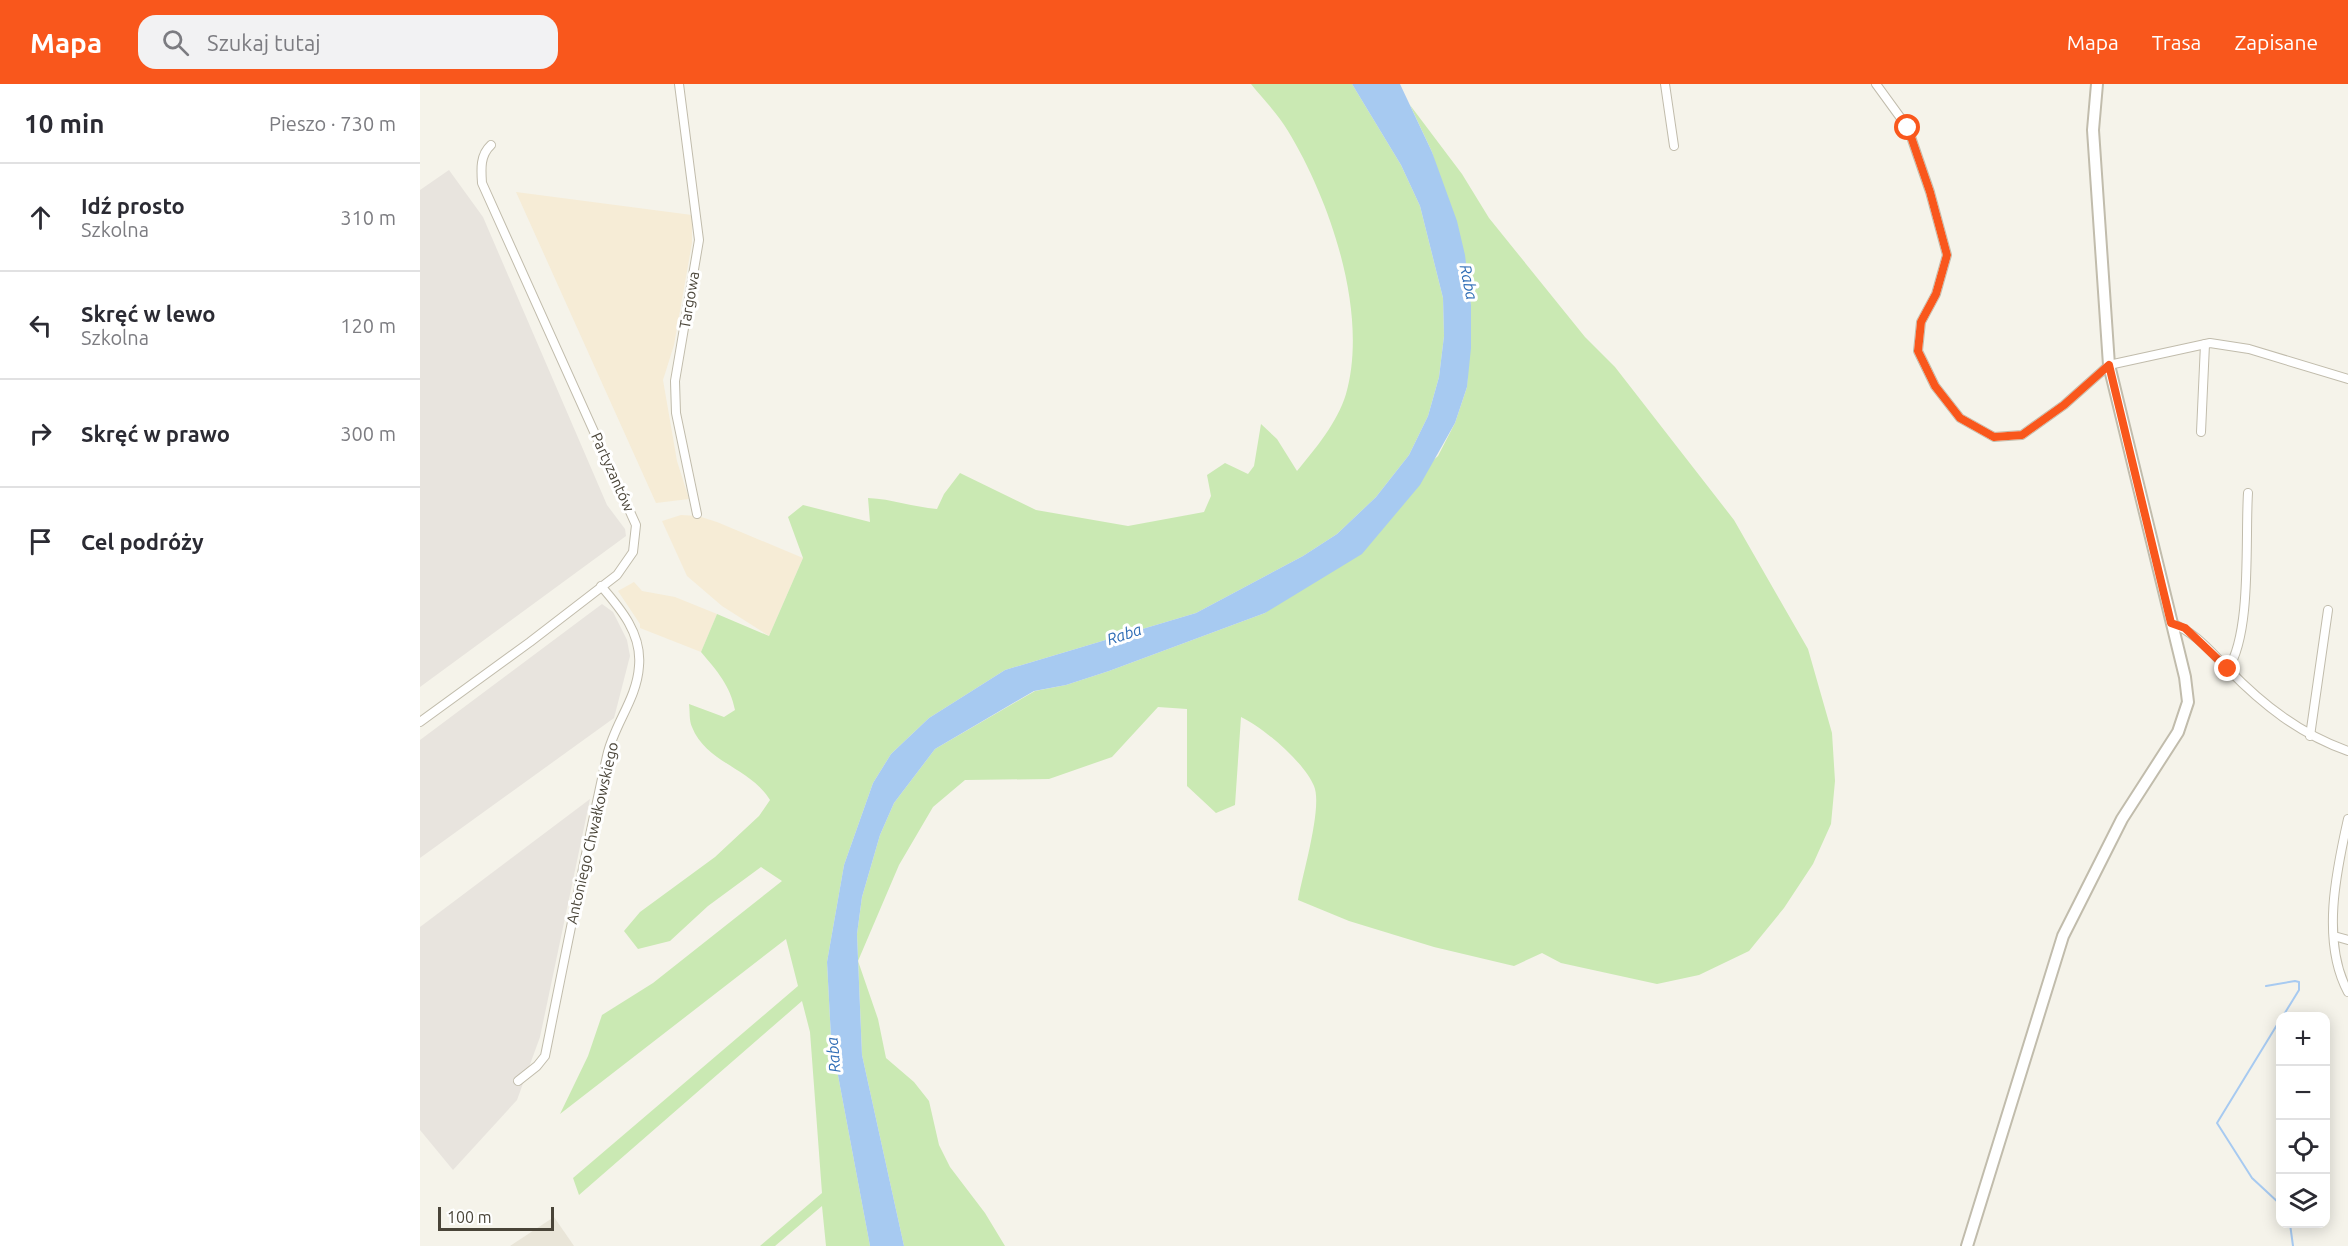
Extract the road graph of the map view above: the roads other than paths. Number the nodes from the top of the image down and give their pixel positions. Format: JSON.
{"nodes":[{"id":1,"x":680,"y":84,"type":"edge"},
{"id":2,"x":1665,"y":84,"type":"edge"},
{"id":3,"x":1876,"y":84,"type":"edge"},
{"id":4,"x":2097,"y":84,"type":"edge"},
{"id":5,"x":491,"y":145,"type":"dead end"},
{"id":6,"x":1674,"y":146,"type":"dead end"},
{"id":7,"x":2205,"y":344,"type":"junction"},
{"id":8,"x":2109,"y":365,"type":"junction"},
{"id":9,"x":2348,"y":379,"type":"edge"},
{"id":10,"x":2201,"y":432,"type":"dead end"},
{"id":11,"x":2248,"y":494,"type":"dead end"},
{"id":12,"x":697,"y":514,"type":"dead end"},
{"id":13,"x":601,"y":586,"type":"junction"},
{"id":14,"x":2328,"y":610,"type":"dead end"},
{"id":15,"x":2171,"y":623,"type":"junction"},
{"id":16,"x":2228,"y":669,"type":"junction"},
{"id":17,"x":420,"y":722,"type":"edge"},
{"id":18,"x":2310,"y":736,"type":"junction"},
{"id":19,"x":2348,"y":751,"type":"edge"},
{"id":20,"x":2348,"y":819,"type":"edge"},
{"id":21,"x":2334,"y":936,"type":"junction"},
{"id":22,"x":2348,"y":940,"type":"edge"},
{"id":23,"x":2348,"y":992,"type":"edge"},
{"id":24,"x":518,"y":1081,"type":"dead end"},
{"id":25,"x":1969,"y":1246,"type":"edge"}],
"edges":[{"from":1,"to":12,"type":"street","name":"Targowa"},
{"from":2,"to":6,"type":"street"},
{"from":3,"to":8,"type":"street"},
{"from":4,"to":8,"type":"street"},
{"from":5,"to":13,"type":"street","name":"Partyzantów"},
{"from":7,"to":8,"type":"street"},
{"from":7,"to":9,"type":"street"},
{"from":7,"to":10,"type":"street"},
{"from":8,"to":15,"type":"street"},
{"from":11,"to":16,"type":"street"},
{"from":13,"to":17,"type":"street","name":"Partyzantów"},
{"from":13,"to":24,"type":"street","name":"Antoniego Chwałkowskiego"},
{"from":14,"to":18,"type":"street"},
{"from":15,"to":16,"type":"street"},
{"from":15,"to":25,"type":"street"},
{"from":16,"to":18,"type":"street"},
{"from":18,"to":19,"type":"street"},
{"from":20,"to":21,"type":"street"},
{"from":21,"to":22,"type":"street"},
{"from":21,"to":23,"type":"street"}]}
